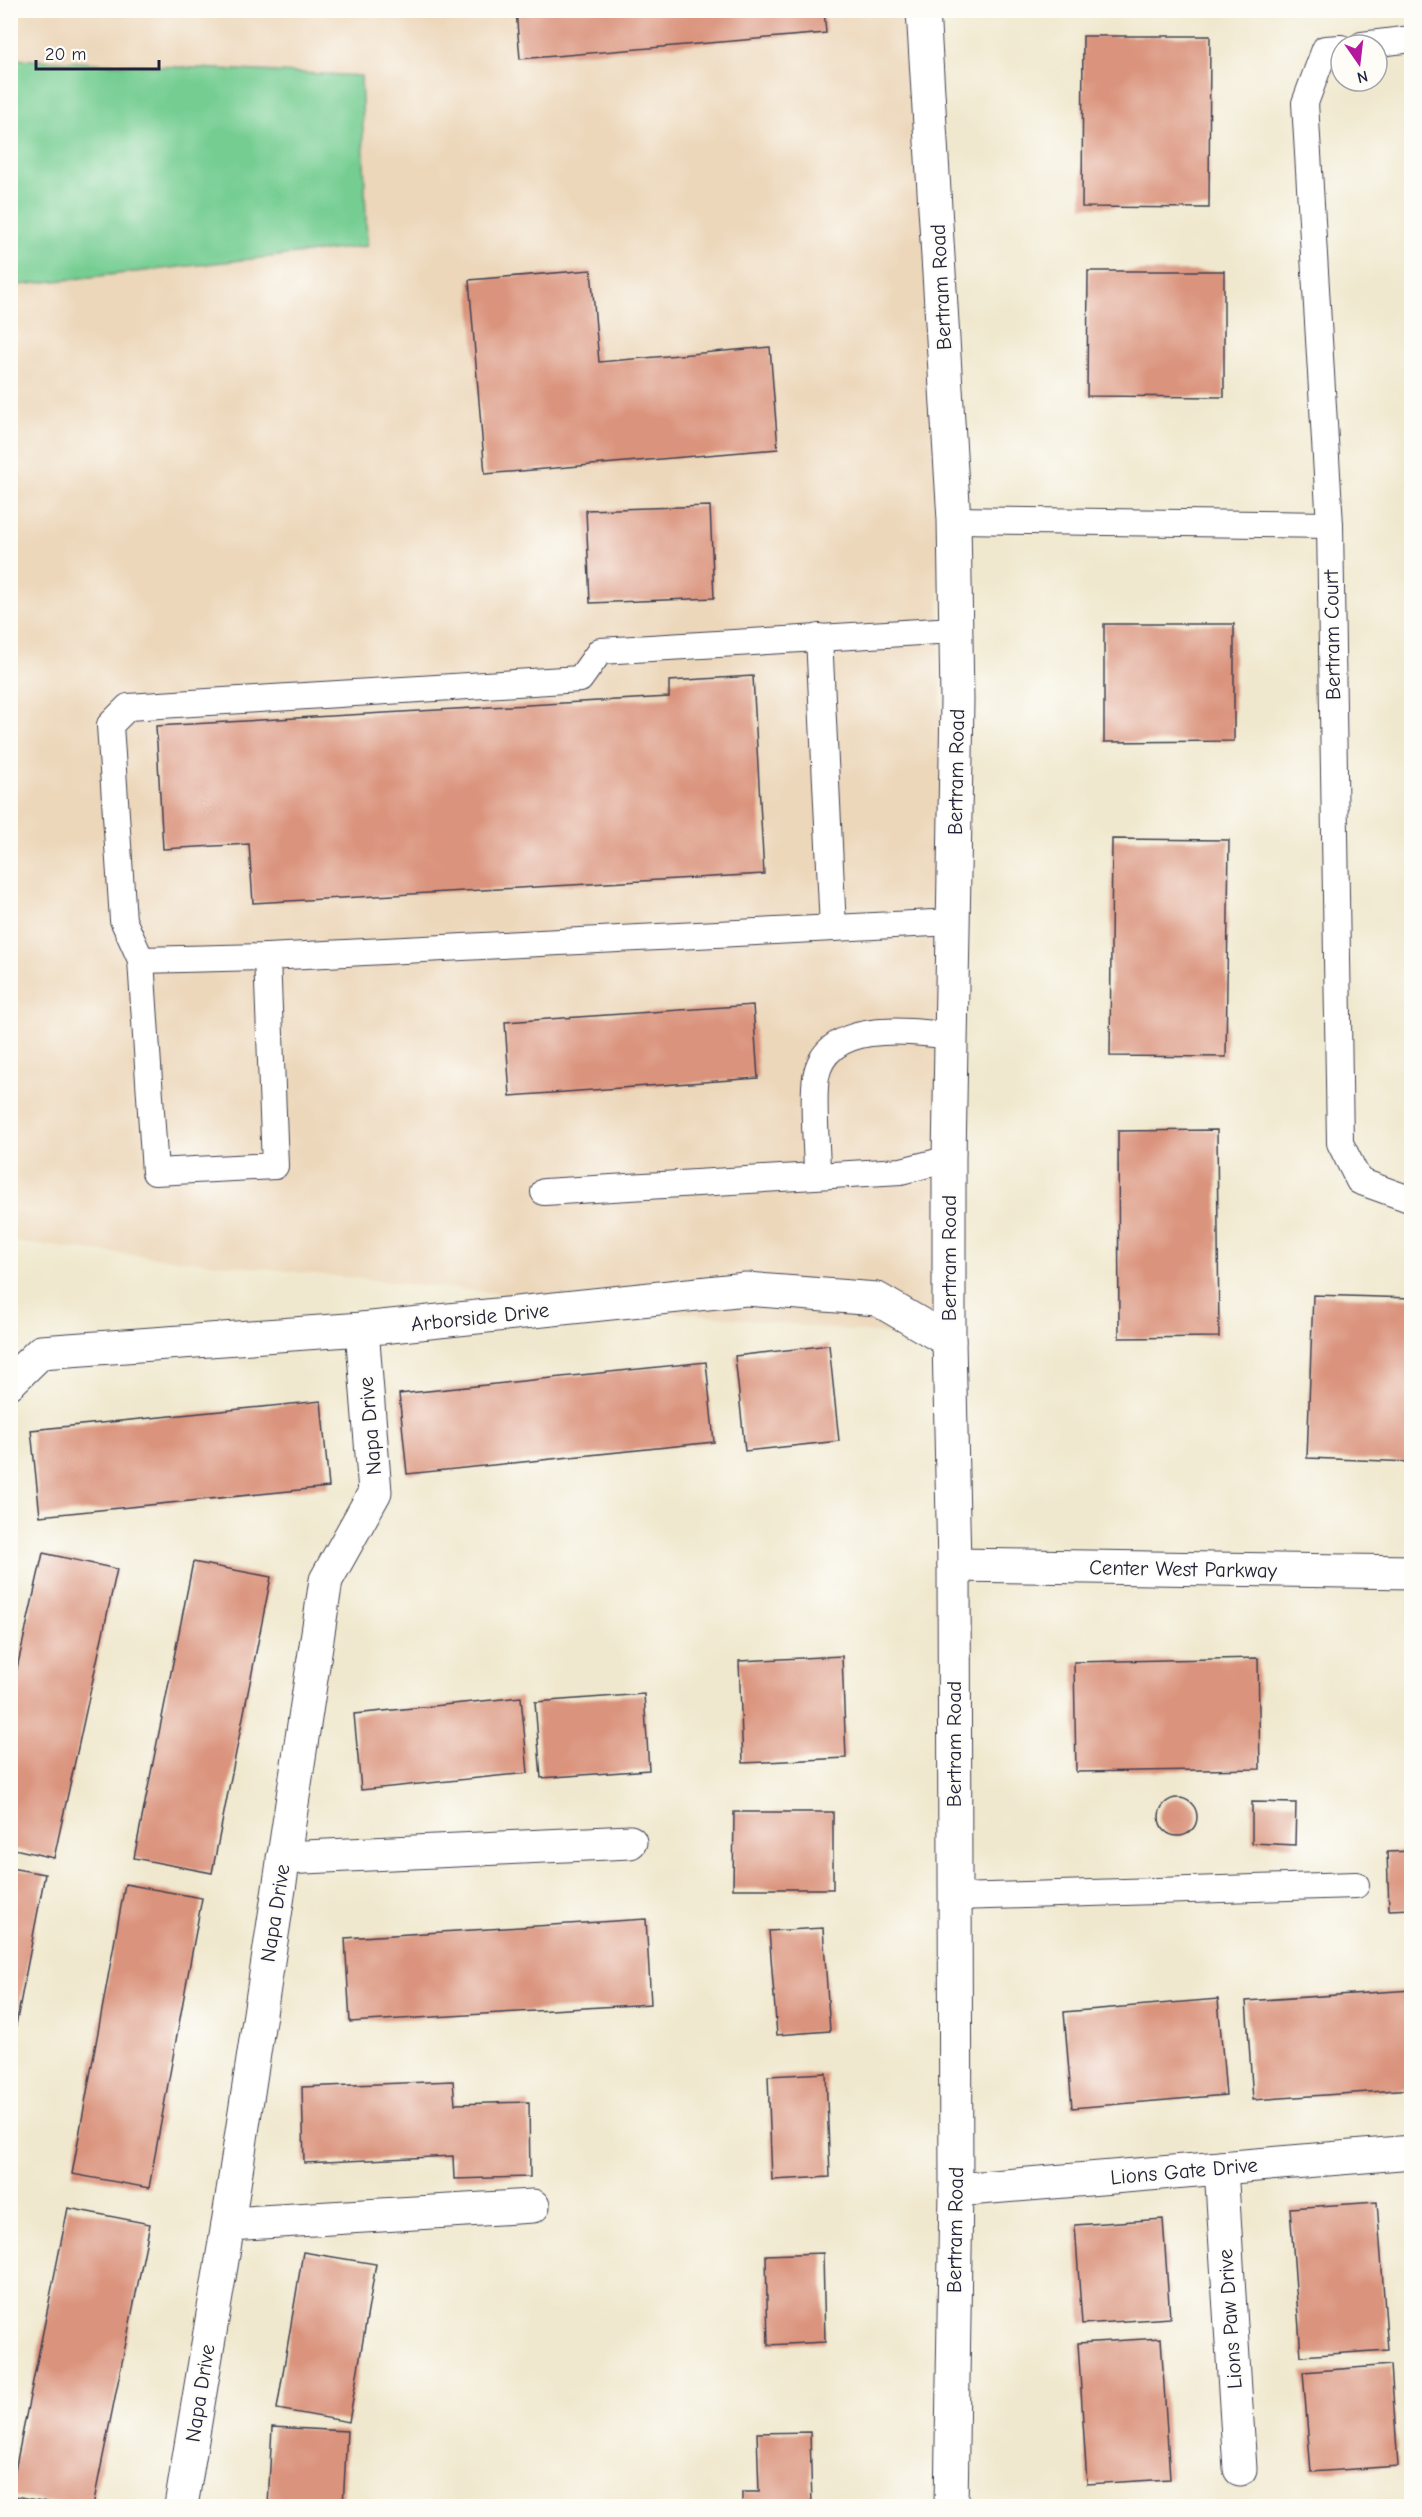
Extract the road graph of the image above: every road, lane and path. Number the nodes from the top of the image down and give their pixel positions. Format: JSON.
{"nodes":[{"id":1,"x":923,"y":10,"type":"edge"},
{"id":2,"x":1412,"y":39,"type":"edge"},
{"id":3,"x":1389,"y":42,"type":"edge"},
{"id":4,"x":1329,"y":49,"type":"edge"},
{"id":5,"x":954,"y":520,"type":"junction"},
{"id":6,"x":1330,"y":525,"type":"junction"},
{"id":7,"x":954,"y":630,"type":"junction"},
{"id":8,"x":819,"y":637,"type":"junction"},
{"id":9,"x":953,"y":922,"type":"junction"},
{"id":10,"x":833,"y":928,"type":"junction"},
{"id":11,"x":267,"y":957,"type":"junction"},
{"id":12,"x":141,"y":960,"type":"junction"},
{"id":13,"x":952,"y":1036,"type":"junction"},
{"id":14,"x":949,"y":1159,"type":"junction"},
{"id":15,"x":817,"y":1174,"type":"junction"},
{"id":16,"x":544,"y":1192,"type":"dead end"},
{"id":17,"x":1412,"y":1200,"type":"edge"},
{"id":18,"x":362,"y":1329,"type":"junction"},
{"id":19,"x":949,"y":1341,"type":"junction"},
{"id":20,"x":10,"y":1382,"type":"edge"},
{"id":21,"x":954,"y":1565,"type":"junction"},
{"id":22,"x":1412,"y":1572,"type":"edge"},
{"id":23,"x":630,"y":1842,"type":"dead end"},
{"id":24,"x":283,"y":1858,"type":"junction"},
{"id":25,"x":1356,"y":1885,"type":"dead end"},
{"id":26,"x":955,"y":1897,"type":"junction"},
{"id":27,"x":1412,"y":2152,"type":"edge"},
{"id":28,"x":1221,"y":2168,"type":"junction"},
{"id":29,"x":956,"y":2190,"type":"junction"},
{"id":30,"x":533,"y":2206,"type":"dead end"},
{"id":31,"x":228,"y":2224,"type":"junction"},
{"id":32,"x":1240,"y":2469,"type":"dead end"},
{"id":33,"x":181,"y":2506,"type":"edge"},
{"id":34,"x":951,"y":2506,"type":"edge"}],
"edges":[{"from":1,"to":5,"type":"street","name":"Bertram Road"},
{"from":2,"to":3,"type":"lane"},
{"from":4,"to":6,"type":"lane","name":"Bertram Court"},
{"from":5,"to":6,"type":"lane"},
{"from":5,"to":7,"type":"street","name":"Bertram Road"},
{"from":6,"to":17,"type":"lane","name":"Bertram Court"},
{"from":7,"to":8,"type":"lane"},
{"from":7,"to":9,"type":"street","name":"Bertram Road"},
{"from":8,"to":10,"type":"lane"},
{"from":8,"to":12,"type":"lane"},
{"from":9,"to":10,"type":"lane"},
{"from":9,"to":13,"type":"street","name":"Bertram Road"},
{"from":10,"to":11,"type":"lane"},
{"from":11,"to":12,"type":"lane"},
{"from":11,"to":12,"type":"lane"},
{"from":13,"to":14,"type":"street","name":"Bertram Road"},
{"from":13,"to":15,"type":"lane"},
{"from":14,"to":15,"type":"lane"},
{"from":14,"to":19,"type":"street","name":"Bertram Road"},
{"from":15,"to":16,"type":"lane"},
{"from":18,"to":19,"type":"street","name":"Arborside Drive"},
{"from":18,"to":20,"type":"street","name":"Arborside Drive"},
{"from":18,"to":24,"type":"street","name":"Napa Drive"},
{"from":19,"to":21,"type":"street","name":"Bertram Road"},
{"from":21,"to":22,"type":"street","name":"Center West Parkway"},
{"from":21,"to":26,"type":"street","name":"Bertram Road"},
{"from":23,"to":24,"type":"street"},
{"from":24,"to":31,"type":"street","name":"Napa Drive"},
{"from":25,"to":26,"type":"lane"},
{"from":26,"to":29,"type":"street","name":"Bertram Road"},
{"from":27,"to":28,"type":"street","name":"Lions Gate Drive"},
{"from":28,"to":29,"type":"street","name":"Lions Gate Drive"},
{"from":28,"to":32,"type":"street","name":"Lions Paw Drive"},
{"from":29,"to":34,"type":"street","name":"Bertram Road"},
{"from":30,"to":31,"type":"street"},
{"from":31,"to":33,"type":"street","name":"Napa Drive"}]}
